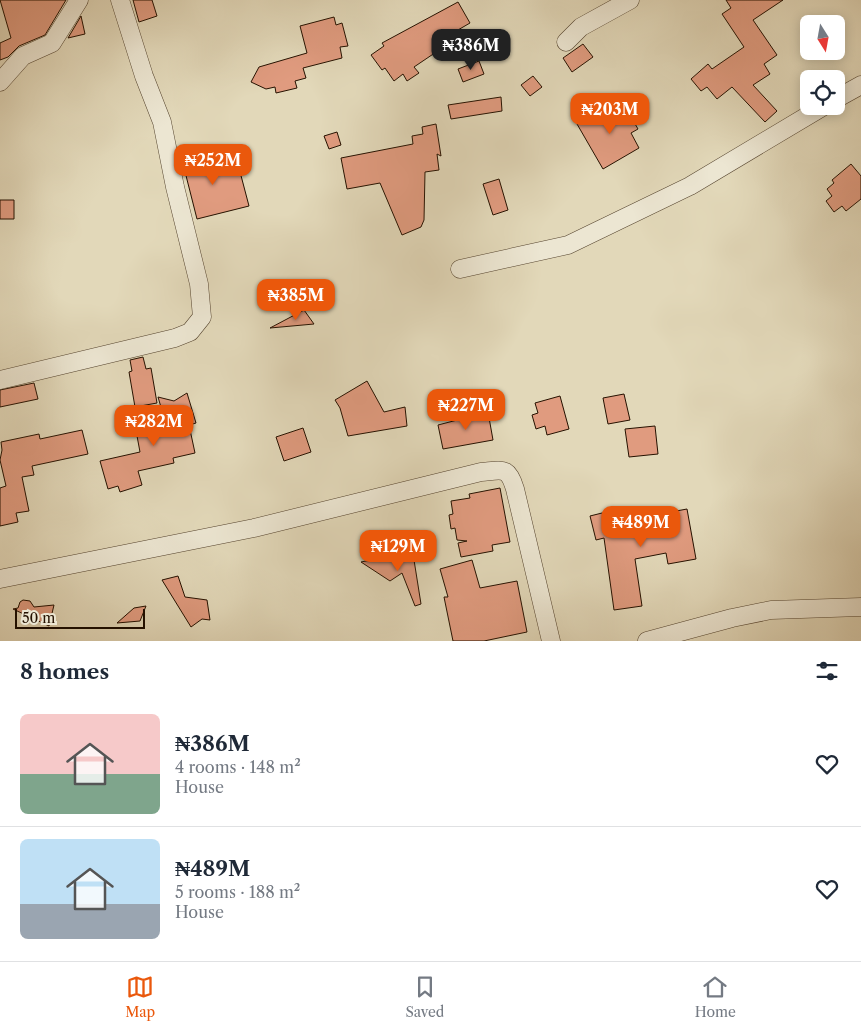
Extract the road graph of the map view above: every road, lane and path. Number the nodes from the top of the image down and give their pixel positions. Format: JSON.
{"nodes":[{"id":1,"x":79,"y":0,"type":"edge"},
{"id":2,"x":120,"y":0,"type":"edge"},
{"id":3,"x":630,"y":0,"type":"edge"},
{"id":4,"x":566,"y":42,"type":"dead end"},
{"id":5,"x":0,"y":82,"type":"edge"},
{"id":6,"x":861,"y":85,"type":"edge"},
{"id":7,"x":845,"y":94,"type":"edge"},
{"id":8,"x":809,"y":115,"type":"edge"},
{"id":9,"x":460,"y":269,"type":"dead end"},
{"id":10,"x":0,"y":380,"type":"edge"},
{"id":11,"x":0,"y":579,"type":"edge"},
{"id":12,"x":861,"y":607,"type":"edge"},
{"id":13,"x":551,"y":641,"type":"edge"},
{"id":14,"x":647,"y":641,"type":"edge"}],
"edges":[{"from":1,"to":5,"type":"street"},
{"from":2,"to":10,"type":"street"},
{"from":3,"to":4,"type":"street"},
{"from":6,"to":7,"type":"street"},
{"from":8,"to":9,"type":"street"},
{"from":11,"to":13,"type":"street"},
{"from":12,"to":14,"type":"street"}]}
